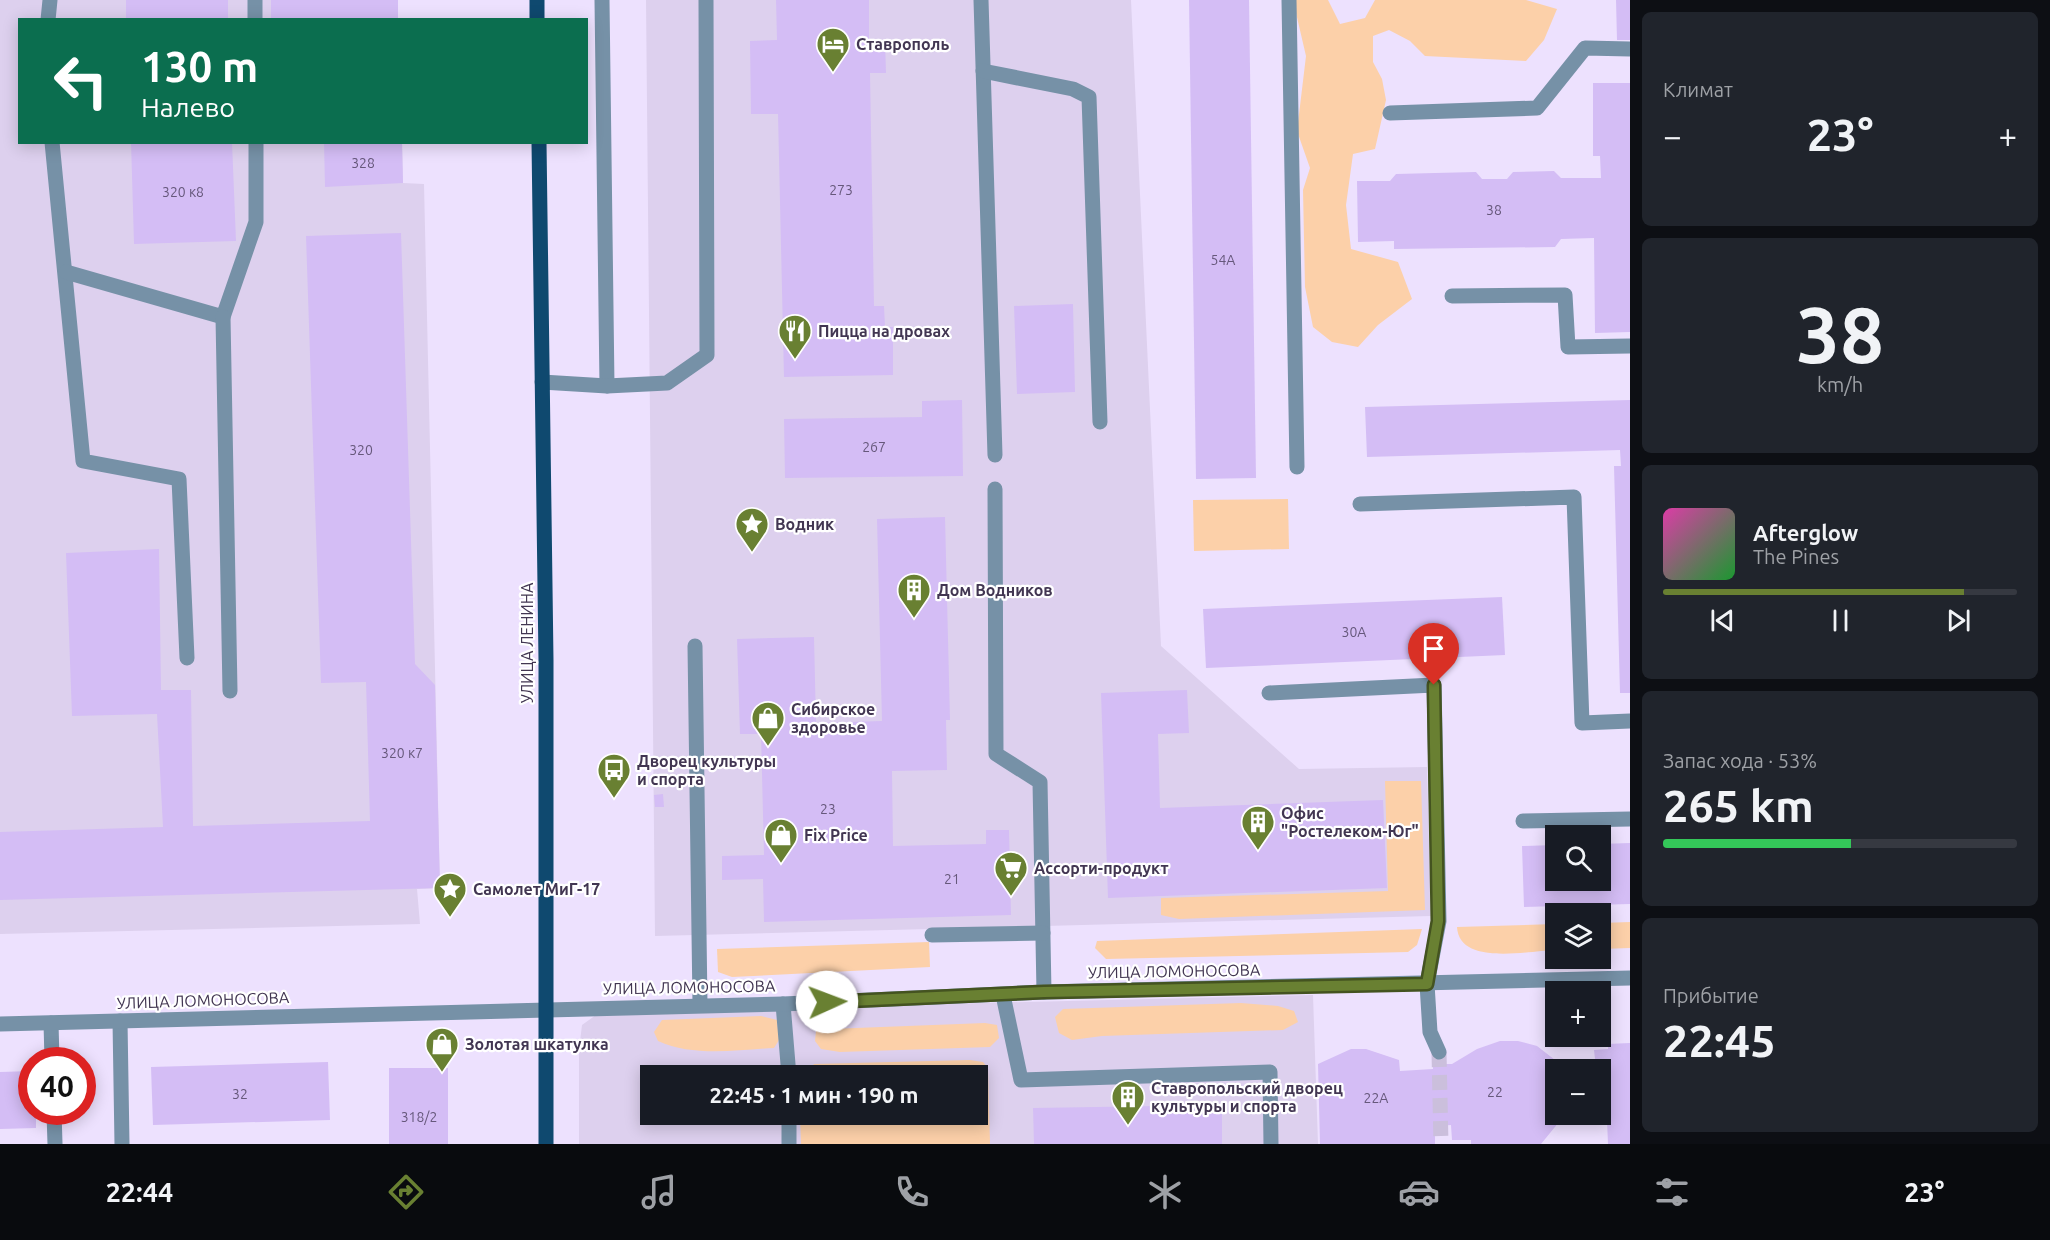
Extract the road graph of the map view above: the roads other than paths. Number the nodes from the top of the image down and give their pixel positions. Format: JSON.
{"nodes":[{"id":1,"x":50,"y":0,"type":"edge"},
{"id":2,"x":255,"y":0,"type":"edge"},
{"id":3,"x":537,"y":0,"type":"edge"},
{"id":4,"x":602,"y":0,"type":"edge"},
{"id":5,"x":706,"y":0,"type":"edge"},
{"id":6,"x":981,"y":0,"type":"edge"},
{"id":7,"x":1289,"y":0,"type":"edge"},
{"id":8,"x":48,"y":18,"type":"edge"},
{"id":9,"x":255,"y":18,"type":"edge"},
{"id":10,"x":537,"y":18,"type":"edge"},
{"id":11,"x":1630,"y":49,"type":"edge"},
{"id":12,"x":983,"y":71,"type":"junction"},
{"id":13,"x":1389,"y":113,"type":"dead end"},
{"id":14,"x":52,"y":144,"type":"edge"},
{"id":15,"x":256,"y":144,"type":"edge"},
{"id":16,"x":539,"y":144,"type":"edge"},
{"id":17,"x":66,"y":272,"type":"junction"},
{"id":18,"x":1452,"y":296,"type":"dead end"},
{"id":19,"x":223,"y":317,"type":"junction"},
{"id":20,"x":1630,"y":346,"type":"edge"},
{"id":21,"x":542,"y":382,"type":"junction"},
{"id":22,"x":607,"y":386,"type":"junction"},
{"id":23,"x":1100,"y":422,"type":"dead end"},
{"id":24,"x":995,"y":456,"type":"dead end"},
{"id":25,"x":1298,"y":467,"type":"dead end"},
{"id":26,"x":995,"y":489,"type":"dead end"},
{"id":27,"x":1360,"y":504,"type":"dead end"},
{"id":28,"x":695,"y":646,"type":"dead end"},
{"id":29,"x":187,"y":658,"type":"dead end"},
{"id":30,"x":230,"y":691,"type":"dead end"},
{"id":31,"x":1269,"y":693,"type":"dead end"},
{"id":32,"x":1630,"y":721,"type":"edge"},
{"id":33,"x":1630,"y":819,"type":"edge"},
{"id":34,"x":1523,"y":821,"type":"dead end"},
{"id":35,"x":1043,"y":933,"type":"junction"},
{"id":36,"x":932,"y":935,"type":"dead end"},
{"id":37,"x":1630,"y":978,"type":"edge"},
{"id":38,"x":1427,"y":984,"type":"junction"},
{"id":39,"x":1044,"y":992,"type":"junction"},
{"id":40,"x":1003,"y":995,"type":"junction"},
{"id":41,"x":700,"y":1004,"type":"junction"},
{"id":42,"x":783,"y":1004,"type":"junction"},
{"id":43,"x":546,"y":1008,"type":"junction"},
{"id":44,"x":120,"y":1021,"type":"junction"},
{"id":45,"x":51,"y":1023,"type":"junction"},
{"id":46,"x":0,"y":1024,"type":"edge"},
{"id":47,"x":52,"y":1047,"type":"edge"},
{"id":48,"x":1439,"y":1052,"type":"tunnel mouth"},
{"id":49,"x":788,"y":1065,"type":"edge"},
{"id":50,"x":54,"y":1125,"type":"edge"},
{"id":51,"x":789,"y":1125,"type":"edge"},
{"id":52,"x":55,"y":1144,"type":"edge"},
{"id":53,"x":122,"y":1144,"type":"edge"},
{"id":54,"x":546,"y":1144,"type":"edge"},
{"id":55,"x":789,"y":1144,"type":"edge"},
{"id":56,"x":1271,"y":1144,"type":"edge"}],
"edges":[{"from":1,"to":8,"type":"street"},
{"from":2,"to":9,"type":"street"},
{"from":3,"to":10,"type":"main road"},
{"from":4,"to":22,"type":"street"},
{"from":5,"to":22,"type":"street"},
{"from":6,"to":12,"type":"street"},
{"from":7,"to":25,"type":"street"},
{"from":11,"to":13,"type":"street"},
{"from":12,"to":23,"type":"street"},
{"from":12,"to":24,"type":"street"},
{"from":14,"to":17,"type":"street"},
{"from":15,"to":19,"type":"street"},
{"from":16,"to":21,"type":"main road","name":"УЛИЦА ЛЕНИНА"},
{"from":17,"to":19,"type":"street"},
{"from":17,"to":29,"type":"street"},
{"from":18,"to":20,"type":"street"},
{"from":19,"to":30,"type":"street"},
{"from":21,"to":22,"type":"street"},
{"from":21,"to":43,"type":"main road","name":"УЛИЦА ЛЕНИНА"},
{"from":26,"to":35,"type":"street"},
{"from":27,"to":32,"type":"street"},
{"from":28,"to":41,"type":"street"},
{"from":31,"to":38,"type":"street"},
{"from":33,"to":34,"type":"street"},
{"from":35,"to":36,"type":"street"},
{"from":35,"to":39,"type":"street"},
{"from":37,"to":38,"type":"street","name":"УЛИЦА ЛОМОНОСОВА"},
{"from":38,"to":39,"type":"street","name":"УЛИЦА ЛОМОНОСОВА"},
{"from":38,"to":48,"type":"street"},
{"from":39,"to":40,"type":"street","name":"УЛИЦА ЛОМОНОСОВА"},
{"from":40,"to":42,"type":"street","name":"УЛИЦА ЛОМОНОСОВА"},
{"from":40,"to":56,"type":"street"},
{"from":41,"to":42,"type":"street","name":"УЛИЦА ЛОМОНОСОВА"},
{"from":41,"to":43,"type":"street","name":"УЛИЦА ЛОМОНОСОВА"},
{"from":42,"to":49,"type":"street"},
{"from":43,"to":44,"type":"street","name":"УЛИЦА ЛОМОНОСОВА"},
{"from":43,"to":54,"type":"main road","name":"УЛИЦА ЛЕНИНА"},
{"from":44,"to":45,"type":"street","name":"УЛИЦА ЛОМОНОСОВА"},
{"from":44,"to":53,"type":"street"},
{"from":45,"to":46,"type":"street","name":"УЛИЦА ЛОМОНОСОВА"},
{"from":45,"to":47,"type":"street"},
{"from":50,"to":52,"type":"street"},
{"from":51,"to":55,"type":"street"}]}
